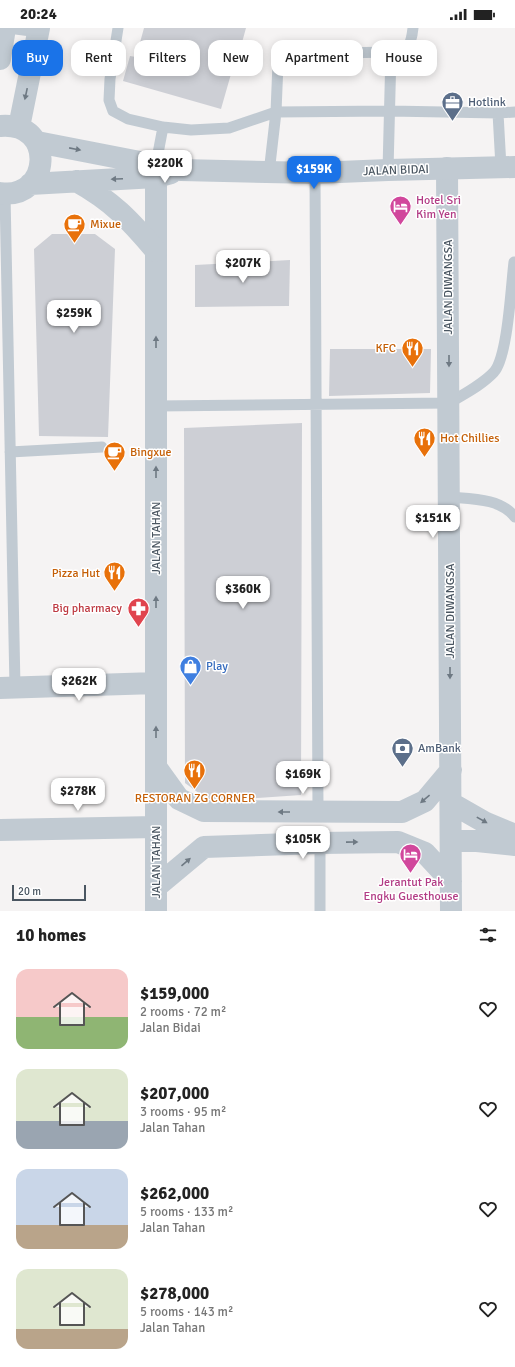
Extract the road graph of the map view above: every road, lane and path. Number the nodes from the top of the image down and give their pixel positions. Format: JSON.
{"nodes":[{"id":1,"x":5,"y":28,"type":"edge"},
{"id":2,"x":8,"y":28,"type":"edge"},
{"id":3,"x":118,"y":28,"type":"edge"},
{"id":4,"x":413,"y":28,"type":"edge"},
{"id":5,"x":39,"y":30,"type":"edge"},
{"id":6,"x":411,"y":40,"type":"edge"},
{"id":7,"x":371,"y":52,"type":"edge"},
{"id":8,"x":0,"y":59,"type":"edge"},
{"id":9,"x":390,"y":76,"type":"edge"},
{"id":10,"x":390,"y":111,"type":"junction"},
{"id":11,"x":276,"y":112,"type":"junction"},
{"id":12,"x":515,"y":112,"type":"edge"},
{"id":13,"x":498,"y":113,"type":"junction"},
{"id":14,"x":10,"y":126,"type":"edge"},
{"id":15,"x":163,"y":127,"type":"junction"},
{"id":16,"x":37,"y":142,"type":"junction"},
{"id":17,"x":508,"y":167,"type":"edge"},
{"id":18,"x":448,"y":168,"type":"junction"},
{"id":19,"x":156,"y":170,"type":"junction"},
{"id":20,"x":388,"y":170,"type":"junction"},
{"id":21,"x":269,"y":172,"type":"junction"},
{"id":22,"x":315,"y":173,"type":"junction"},
{"id":23,"x":76,"y":181,"type":"junction"},
{"id":24,"x":30,"y":184,"type":"junction"},
{"id":25,"x":3,"y":193,"type":"edge"},
{"id":26,"x":156,"y":251,"type":"junction"},
{"id":27,"x":514,"y":262,"type":"dead end"},
{"id":28,"x":449,"y":403,"type":"junction"},
{"id":29,"x":316,"y":404,"type":"junction"},
{"id":30,"x":156,"y":406,"type":"junction"},
{"id":31,"x":102,"y":448,"type":"dead end"},
{"id":32,"x":10,"y":452,"type":"junction"},
{"id":33,"x":450,"y":497,"type":"junction"},
{"id":34,"x":515,"y":517,"type":"edge"},
{"id":35,"x":156,"y":682,"type":"junction"},
{"id":36,"x":8,"y":688,"type":"edge"},
{"id":37,"x":156,"y":767,"type":"junction"},
{"id":38,"x":451,"y":770,"type":"junction"},
{"id":39,"x":451,"y":803,"type":"junction"},
{"id":40,"x":318,"y":812,"type":"junction"},
{"id":41,"x":156,"y":827,"type":"junction"},
{"id":42,"x":0,"y":830,"type":"edge"},
{"id":43,"x":515,"y":835,"type":"edge"},
{"id":44,"x":451,"y":841,"type":"junction"},
{"id":45,"x":320,"y":843,"type":"junction"},
{"id":46,"x":515,"y":845,"type":"edge"},
{"id":47,"x":451,"y":881,"type":"junction"},
{"id":48,"x":156,"y":888,"type":"junction"},
{"id":49,"x":156,"y":911,"type":"edge"},
{"id":50,"x":320,"y":911,"type":"edge"},
{"id":51,"x":451,"y":911,"type":"edge"}],
"edges":[{"from":1,"to":8,"type":"street"},
{"from":2,"to":5,"type":"lane"},
{"from":3,"to":15,"type":"lane"},
{"from":4,"to":6,"type":"lane"},
{"from":5,"to":14,"type":"street","one_way":true},
{"from":7,"to":11,"type":"lane"},
{"from":9,"to":10,"type":"lane"},
{"from":10,"to":11,"type":"lane"},
{"from":10,"to":13,"type":"lane"},
{"from":10,"to":20,"type":"lane"},
{"from":11,"to":15,"type":"lane"},
{"from":11,"to":21,"type":"lane"},
{"from":12,"to":13,"type":"lane"},
{"from":13,"to":17,"type":"lane"},
{"from":14,"to":16,"type":"street"},
{"from":15,"to":19,"type":"lane"},
{"from":16,"to":19,"type":"street","one_way":true},
{"from":16,"to":24,"type":"street"},
{"from":17,"to":18,"type":"street","name":"JALAN BIDAI"},
{"from":18,"to":20,"type":"street","name":"JALAN BIDAI"},
{"from":18,"to":28,"type":"street","name":"JALAN DIWANGSA","one_way":true},
{"from":19,"to":21,"type":"street","name":"JALAN BIDAI"},
{"from":19,"to":23,"type":"street","one_way":true},
{"from":19,"to":26,"type":"street","name":"JALAN TAHAN"},
{"from":20,"to":22,"type":"street","name":"JALAN BIDAI"},
{"from":21,"to":22,"type":"street","name":"JALAN BIDAI"},
{"from":22,"to":29,"type":"lane"},
{"from":23,"to":24,"type":"street"},
{"from":23,"to":26,"type":"street"},
{"from":24,"to":25,"type":"street"},
{"from":25,"to":32,"type":"lane"},
{"from":30,"to":26,"type":"street","name":"JALAN TAHAN","one_way":true},
{"from":27,"to":28,"type":"lane"},
{"from":28,"to":29,"type":"lane"},
{"from":28,"to":33,"type":"street","name":"JALAN DIWANGSA"},
{"from":29,"to":30,"type":"lane"},
{"from":29,"to":40,"type":"lane"},
{"from":35,"to":30,"type":"street","name":"JALAN TAHAN","one_way":true},
{"from":31,"to":32,"type":"lane"},
{"from":32,"to":36,"type":"lane"},
{"from":33,"to":34,"type":"lane"},
{"from":33,"to":38,"type":"street","name":"JALAN DIWANGSA","one_way":true},
{"from":35,"to":36,"type":"street"},
{"from":37,"to":35,"type":"street","name":"JALAN TAHAN","one_way":true},
{"from":40,"to":37,"type":"street","one_way":true},
{"from":37,"to":41,"type":"street","name":"JALAN TAHAN"},
{"from":38,"to":39,"type":"street","name":"JALAN DIWANGSA"},
{"from":38,"to":40,"type":"street","one_way":true},
{"from":39,"to":43,"type":"street","one_way":true},
{"from":39,"to":44,"type":"street","name":"JALAN DIWANGSA"},
{"from":41,"to":42,"type":"street"},
{"from":41,"to":48,"type":"street","name":"JALAN TAHAN"},
{"from":44,"to":46,"type":"street"},
{"from":44,"to":47,"type":"street","name":"JALAN DIWANGSA"},
{"from":45,"to":47,"type":"street","one_way":true},
{"from":48,"to":45,"type":"street","one_way":true},
{"from":45,"to":50,"type":"lane"},
{"from":47,"to":51,"type":"street","name":"JALAN DIWANGSA"},
{"from":48,"to":49,"type":"street","name":"JALAN TAHAN"}]}
